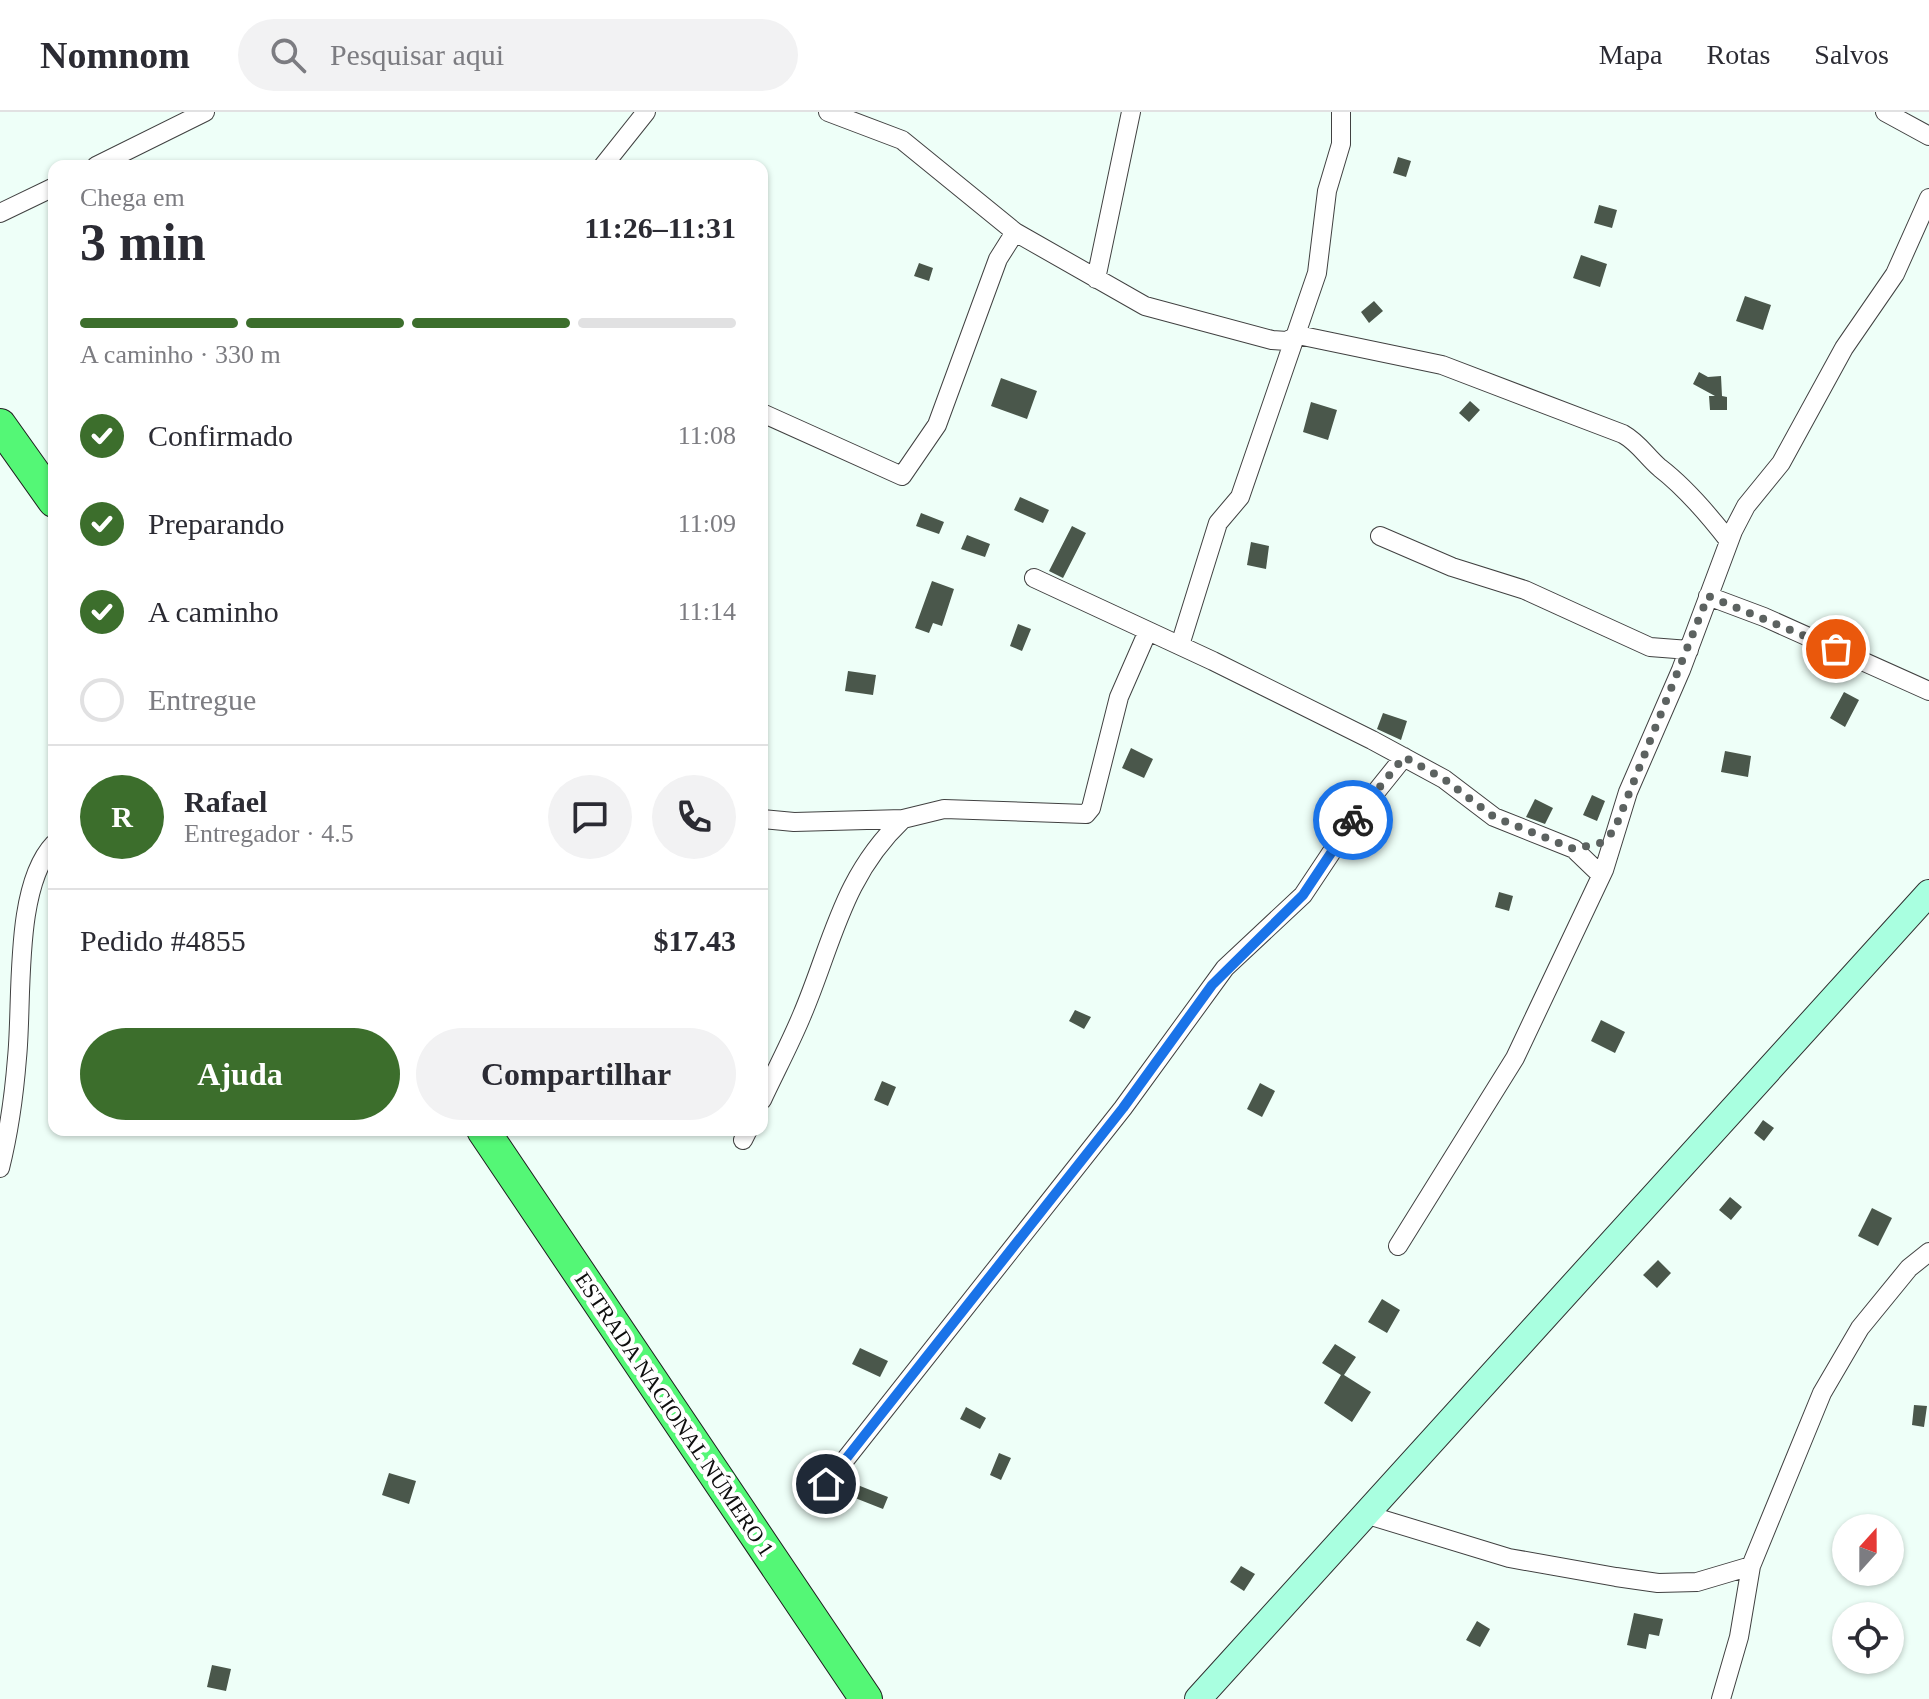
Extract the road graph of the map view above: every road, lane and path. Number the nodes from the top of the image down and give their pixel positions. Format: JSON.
{"nodes":[{"id":1,"x":205,"y":112,"type":"edge"},
{"id":2,"x":646,"y":112,"type":"edge"},
{"id":3,"x":828,"y":112,"type":"edge"},
{"id":4,"x":1131,"y":112,"type":"edge"},
{"id":5,"x":1341,"y":112,"type":"edge"},
{"id":6,"x":1885,"y":112,"type":"edge"},
{"id":7,"x":1929,"y":136,"type":"edge"},
{"id":8,"x":108,"y":160,"type":"edge"},
{"id":9,"x":608,"y":160,"type":"edge"},
{"id":10,"x":48,"y":190,"type":"edge"},
{"id":11,"x":1929,"y":198,"type":"edge"},
{"id":12,"x":0,"y":213,"type":"edge"},
{"id":13,"x":1015,"y":232,"type":"junction"},
{"id":14,"x":1096,"y":279,"type":"junction"},
{"id":15,"x":1298,"y":335,"type":"junction"},
{"id":16,"x":768,"y":416,"type":"edge"},
{"id":17,"x":0,"y":425,"type":"edge"},
{"id":18,"x":48,"y":493,"type":"edge"},
{"id":19,"x":1737,"y":522,"type":"junction"},
{"id":20,"x":1716,"y":524,"type":"junction"},
{"id":21,"x":1380,"y":536,"type":"dead end"},
{"id":22,"x":1729,"y":541,"type":"junction"},
{"id":23,"x":1034,"y":578,"type":"dead end"},
{"id":24,"x":1708,"y":596,"type":"junction"},
{"id":25,"x":1147,"y":633,"type":"junction"},
{"id":26,"x":1180,"y":645,"type":"junction"},
{"id":27,"x":1689,"y":650,"type":"junction"},
{"id":28,"x":1929,"y":691,"type":"edge"},
{"id":29,"x":1404,"y":757,"type":"junction"},
{"id":30,"x":768,"y":819,"type":"edge"},
{"id":31,"x":903,"y":819,"type":"junction"},
{"id":32,"x":1614,"y":831,"type":"junction"},
{"id":33,"x":1574,"y":849,"type":"junction"},
{"id":34,"x":48,"y":852,"type":"edge"},
{"id":35,"x":1601,"y":875,"type":"junction"},
{"id":36,"x":1929,"y":893,"type":"edge"},
{"id":37,"x":768,"y":1087,"type":"edge"},
{"id":38,"x":487,"y":1136,"type":"edge"},
{"id":39,"x":0,"y":1168,"type":"edge"},
{"id":40,"x":1398,"y":1246,"type":"dead end"},
{"id":41,"x":1929,"y":1252,"type":"edge"},
{"id":42,"x":826,"y":1484,"type":"dead end"},
{"id":43,"x":1368,"y":1515,"type":"junction"},
{"id":44,"x":1751,"y":1566,"type":"junction"},
{"id":45,"x":866,"y":1699,"type":"edge"},
{"id":46,"x":1198,"y":1699,"type":"edge"},
{"id":47,"x":1721,"y":1699,"type":"edge"}],
"edges":[{"from":1,"to":8,"type":"street"},
{"from":2,"to":9,"type":"street"},
{"from":3,"to":13,"type":"street"},
{"from":4,"to":14,"type":"street"},
{"from":5,"to":15,"type":"street"},
{"from":6,"to":7,"type":"street"},
{"from":10,"to":12,"type":"street"},
{"from":11,"to":19,"type":"street"},
{"from":13,"to":14,"type":"street"},
{"from":13,"to":16,"type":"street"},
{"from":14,"to":15,"type":"street"},
{"from":15,"to":20,"type":"street"},
{"from":15,"to":26,"type":"street"},
{"from":17,"to":18,"type":"highway"},
{"from":19,"to":20,"type":"street"},
{"from":19,"to":22,"type":"street"},
{"from":20,"to":22,"type":"street"},
{"from":21,"to":27,"type":"street"},
{"from":22,"to":24,"type":"street"},
{"from":23,"to":25,"type":"street"},
{"from":24,"to":27,"type":"street"},
{"from":24,"to":28,"type":"street"},
{"from":25,"to":26,"type":"street"},
{"from":25,"to":31,"type":"street"},
{"from":26,"to":29,"type":"street"},
{"from":27,"to":32,"type":"street"},
{"from":29,"to":33,"type":"street"},
{"from":29,"to":42,"type":"street"},
{"from":30,"to":31,"type":"street"},
{"from":31,"to":37,"type":"street"},
{"from":32,"to":33,"type":"street"},
{"from":32,"to":35,"type":"street"},
{"from":33,"to":35,"type":"street"},
{"from":34,"to":39,"type":"street"},
{"from":35,"to":40,"type":"street"},
{"from":36,"to":43,"type":"street"},
{"from":38,"to":45,"type":"highway","name":"ESTRADA NACIONAL NÚMERO 1"},
{"from":41,"to":44,"type":"street"},
{"from":43,"to":44,"type":"street"},
{"from":43,"to":46,"type":"street"},
{"from":44,"to":47,"type":"street"}]}
